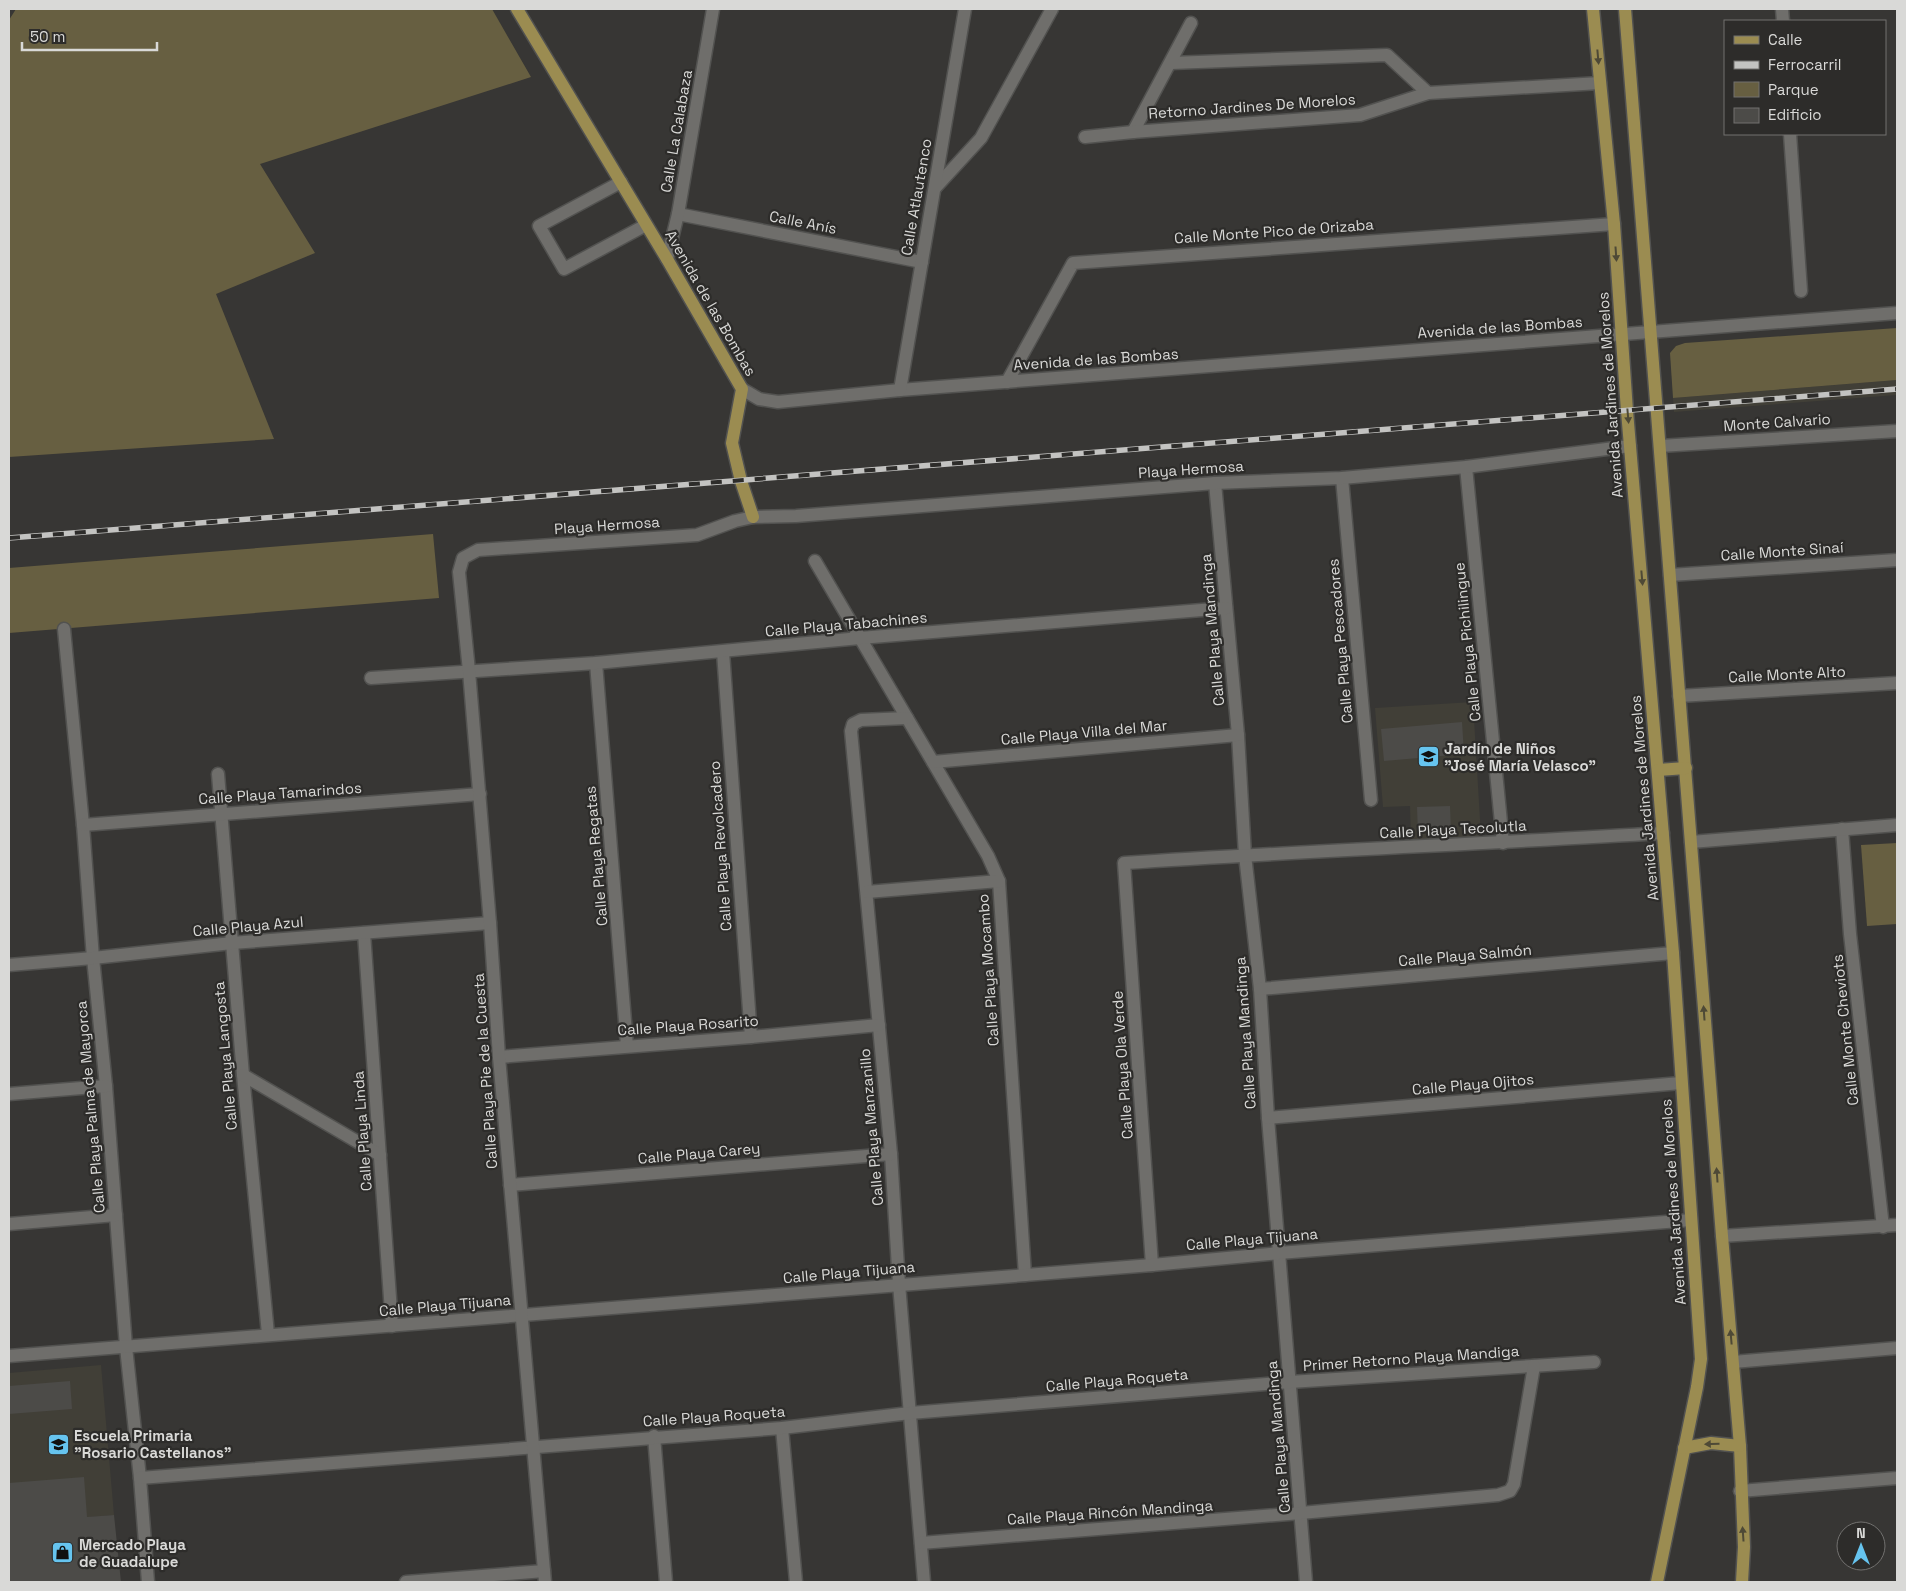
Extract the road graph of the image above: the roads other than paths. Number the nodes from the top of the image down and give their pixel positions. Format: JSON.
{"nodes":[{"id":1,"x":517,"y":9,"type":"edge"},
{"id":2,"x":714,"y":9,"type":"edge"},
{"id":3,"x":966,"y":9,"type":"edge"},
{"id":4,"x":1052,"y":9,"type":"edge"},
{"id":5,"x":1593,"y":9,"type":"edge"},
{"id":6,"x":1625,"y":9,"type":"edge"},
{"id":7,"x":1191,"y":23,"type":"dead end"},
{"id":8,"x":1171,"y":63,"type":"junction"},
{"id":9,"x":1600,"y":83,"type":"junction"},
{"id":10,"x":1428,"y":93,"type":"junction"},
{"id":11,"x":1133,"y":132,"type":"junction"},
{"id":12,"x":1790,"y":135,"type":"edge"},
{"id":13,"x":1085,"y":137,"type":"dead end"},
{"id":14,"x":621,"y":182,"type":"junction"},
{"id":15,"x":936,"y":188,"type":"junction"},
{"id":16,"x":678,"y":214,"type":"junction"},
{"id":17,"x":646,"y":224,"type":"junction"},
{"id":18,"x":1614,"y":224,"type":"junction"},
{"id":19,"x":667,"y":258,"type":"junction"},
{"id":20,"x":922,"y":262,"type":"junction"},
{"id":21,"x":1801,"y":291,"type":"dead end"},
{"id":22,"x":1897,"y":313,"type":"edge"},
{"id":23,"x":1649,"y":332,"type":"junction"},
{"id":24,"x":1622,"y":334,"type":"junction"},
{"id":25,"x":1007,"y":382,"type":"junction"},
{"id":26,"x":742,"y":389,"type":"junction"},
{"id":27,"x":900,"y":390,"type":"junction"},
{"id":28,"x":1897,"y":431,"type":"edge"},
{"id":29,"x":1630,"y":446,"type":"junction"},
{"id":30,"x":1660,"y":446,"type":"junction"},
{"id":31,"x":1466,"y":467,"type":"junction"},
{"id":32,"x":1342,"y":478,"type":"junction"},
{"id":33,"x":1215,"y":482,"type":"junction"},
{"id":34,"x":753,"y":517,"type":"junction"},
{"id":35,"x":463,"y":558,"type":"joint"},
{"id":36,"x":1897,"y":560,"type":"edge"},
{"id":37,"x":815,"y":561,"type":"dead end"},
{"id":38,"x":1670,"y":575,"type":"junction"},
{"id":39,"x":1226,"y":608,"type":"junction"},
{"id":40,"x":64,"y":629,"type":"dead end"},
{"id":41,"x":860,"y":638,"type":"junction"},
{"id":42,"x":723,"y":652,"type":"junction"},
{"id":43,"x":596,"y":663,"type":"junction"},
{"id":44,"x":469,"y":671,"type":"junction"},
{"id":45,"x":371,"y":678,"type":"dead end"},
{"id":46,"x":1897,"y":683,"type":"edge"},
{"id":47,"x":1679,"y":696,"type":"junction"},
{"id":48,"x":907,"y":718,"type":"junction"},
{"id":49,"x":1238,"y":735,"type":"junction"},
{"id":50,"x":933,"y":762,"type":"junction"},
{"id":51,"x":1686,"y":768,"type":"junction"},
{"id":52,"x":1658,"y":770,"type":"junction"},
{"id":53,"x":218,"y":774,"type":"dead end"},
{"id":54,"x":480,"y":794,"type":"junction"},
{"id":55,"x":1370,"y":800,"type":"dead end"},
{"id":56,"x":221,"y":814,"type":"junction"},
{"id":57,"x":83,"y":825,"type":"junction"},
{"id":58,"x":1897,"y":825,"type":"edge"},
{"id":59,"x":1842,"y":829,"type":"junction"},
{"id":60,"x":1663,"y":833,"type":"junction"},
{"id":61,"x":1691,"y":842,"type":"junction"},
{"id":62,"x":1503,"y":843,"type":"junction"},
{"id":63,"x":1245,"y":855,"type":"junction"},
{"id":64,"x":1124,"y":863,"type":"joint"},
{"id":65,"x":999,"y":881,"type":"junction"},
{"id":66,"x":867,"y":892,"type":"junction"},
{"id":67,"x":490,"y":923,"type":"junction"},
{"id":68,"x":364,"y":933,"type":"junction"},
{"id":69,"x":232,"y":943,"type":"junction"},
{"id":70,"x":1672,"y":953,"type":"junction"},
{"id":71,"x":93,"y":958,"type":"junction"},
{"id":72,"x":9,"y":965,"type":"edge"},
{"id":73,"x":1260,"y":989,"type":"junction"},
{"id":74,"x":879,"y":1025,"type":"junction"},
{"id":75,"x":751,"y":1038,"type":"junction"},
{"id":76,"x":627,"y":1046,"type":"junction"},
{"id":77,"x":499,"y":1057,"type":"junction"},
{"id":78,"x":243,"y":1075,"type":"junction"},
{"id":79,"x":1681,"y":1083,"type":"junction"},
{"id":80,"x":106,"y":1086,"type":"junction"},
{"id":81,"x":9,"y":1094,"type":"edge"},
{"id":82,"x":1268,"y":1118,"type":"junction"},
{"id":83,"x":890,"y":1154,"type":"junction"},
{"id":84,"x":380,"y":1155,"type":"junction"},
{"id":85,"x":510,"y":1185,"type":"junction"},
{"id":86,"x":116,"y":1215,"type":"junction"},
{"id":87,"x":1691,"y":1220,"type":"junction"},
{"id":88,"x":9,"y":1224,"type":"edge"},
{"id":89,"x":1897,"y":1225,"type":"edge"},
{"id":90,"x":1883,"y":1226,"type":"junction"},
{"id":91,"x":1722,"y":1236,"type":"junction"},
{"id":92,"x":1279,"y":1253,"type":"junction"},
{"id":93,"x":1152,"y":1265,"type":"junction"},
{"id":94,"x":1025,"y":1275,"type":"junction"},
{"id":95,"x":899,"y":1284,"type":"junction"},
{"id":96,"x":522,"y":1315,"type":"junction"},
{"id":97,"x":392,"y":1326,"type":"junction"},
{"id":98,"x":268,"y":1334,"type":"junction"},
{"id":99,"x":126,"y":1347,"type":"junction"},
{"id":100,"x":1897,"y":1348,"type":"edge"},
{"id":101,"x":9,"y":1356,"type":"edge"},
{"id":102,"x":1594,"y":1362,"type":"dead end"},
{"id":103,"x":1733,"y":1362,"type":"junction"},
{"id":104,"x":1534,"y":1366,"type":"junction"},
{"id":105,"x":1290,"y":1382,"type":"junction"},
{"id":106,"x":910,"y":1414,"type":"junction"},
{"id":107,"x":782,"y":1428,"type":"junction"},
{"id":108,"x":654,"y":1436,"type":"junction"},
{"id":109,"x":1740,"y":1446,"type":"junction"},
{"id":110,"x":534,"y":1447,"type":"junction"},
{"id":111,"x":1684,"y":1448,"type":"junction"},
{"id":112,"x":140,"y":1478,"type":"junction"},
{"id":113,"x":1897,"y":1478,"type":"edge"},
{"id":114,"x":1740,"y":1490,"type":"junction"},
{"id":115,"x":1301,"y":1513,"type":"junction"},
{"id":116,"x":921,"y":1543,"type":"junction"},
{"id":117,"x":1658,"y":1576,"type":"edge"},
{"id":118,"x":545,"y":1577,"type":"edge"},
{"id":119,"x":148,"y":1582,"type":"edge"},
{"id":120,"x":406,"y":1582,"type":"edge"},
{"id":121,"x":666,"y":1582,"type":"edge"},
{"id":122,"x":796,"y":1582,"type":"edge"},
{"id":123,"x":924,"y":1582,"type":"edge"},
{"id":124,"x":1306,"y":1582,"type":"edge"},
{"id":125,"x":1652,"y":1582,"type":"edge"},
{"id":126,"x":1742,"y":1582,"type":"edge"}],
"edges":[{"from":1,"to":14,"type":"main road","name":"Avenida de las Bombas"},
{"from":2,"to":16,"type":"street","name":"Calle La Calabaza"},
{"from":3,"to":15,"type":"street","name":"Calle Atlautenco"},
{"from":4,"to":15,"type":"street"},
{"from":5,"to":9,"type":"main road","name":"Avenida Jardines de Morelos","one_way":true},
{"from":6,"to":23,"type":"main road"},
{"from":7,"to":8,"type":"street","name":"Retorno Jardines De Morelos"},
{"from":8,"to":10,"type":"street"},
{"from":8,"to":11,"type":"street","name":"Retorno Jardines De Morelos"},
{"from":9,"to":10,"type":"street","name":"Retorno Jardines De Morelos"},
{"from":9,"to":18,"type":"main road","name":"Avenida Jardines de Morelos"},
{"from":10,"to":11,"type":"street","name":"Retorno Jardines De Morelos"},
{"from":11,"to":13,"type":"street","name":"Retorno Jardines De Morelos"},
{"from":12,"to":21,"type":"street"},
{"from":14,"to":17,"type":"main road","name":"Avenida de las Bombas"},
{"from":14,"to":17,"type":"street"},
{"from":15,"to":20,"type":"street","name":"Calle Atlautenco"},
{"from":16,"to":19,"type":"street","name":"Calle La Calabaza"},
{"from":16,"to":20,"type":"street","name":"Calle Anís"},
{"from":17,"to":19,"type":"main road","name":"Avenida de las Bombas"},
{"from":18,"to":24,"type":"main road","name":"Avenida Jardines de Morelos","one_way":true},
{"from":18,"to":25,"type":"street","name":"Calle Monte Pico de Orizaba"},
{"from":19,"to":26,"type":"main road","name":"Avenida de las Bombas"},
{"from":20,"to":27,"type":"street","name":"Calle Atlautenco"},
{"from":22,"to":23,"type":"street","name":"Avenida de las Bombas"},
{"from":23,"to":24,"type":"street","name":"Avenida de las Bombas"},
{"from":23,"to":30,"type":"main road"},
{"from":24,"to":25,"type":"street","name":"Avenida de las Bombas"},
{"from":24,"to":29,"type":"main road","name":"Avenida Jardines de Morelos","one_way":true},
{"from":25,"to":27,"type":"street","name":"Avenida de las Bombas"},
{"from":26,"to":27,"type":"street","name":"Avenida de las Bombas"},
{"from":26,"to":34,"type":"main road"},
{"from":28,"to":30,"type":"street","name":"Monte Calvario"},
{"from":29,"to":31,"type":"street","name":"Playa Hermosa"},
{"from":29,"to":52,"type":"main road","name":"Avenida Jardines de Morelos","one_way":true},
{"from":30,"to":38,"type":"main road"},
{"from":31,"to":32,"type":"street","name":"Playa Hermosa"},
{"from":31,"to":62,"type":"street","name":"Calle Playa Pichilingue"},
{"from":32,"to":33,"type":"street","name":"Playa Hermosa"},
{"from":32,"to":55,"type":"street","name":"Calle Playa Pescadores"},
{"from":33,"to":34,"type":"street","name":"Playa Hermosa"},
{"from":33,"to":39,"type":"street","name":"Calle Playa Mandinga"},
{"from":34,"to":35,"type":"street","name":"Playa Hermosa"},
{"from":35,"to":44,"type":"street","name":"Calle Playa Pie de la Cuesta"},
{"from":36,"to":38,"type":"street","name":"Calle Monte Sinaí"},
{"from":37,"to":41,"type":"street","name":"Calle Playa Mocambo"},
{"from":38,"to":47,"type":"main road"},
{"from":39,"to":41,"type":"street","name":"Calle Playa Tabachines"},
{"from":39,"to":49,"type":"street","name":"Calle Playa Mandinga"},
{"from":40,"to":57,"type":"street","name":"Calle Playa Palma de Mayorca"},
{"from":41,"to":42,"type":"street","name":"Calle Playa Tabachines"},
{"from":41,"to":48,"type":"street","name":"Calle Playa Mocambo"},
{"from":42,"to":43,"type":"street","name":"Calle Playa Tabachines"},
{"from":42,"to":75,"type":"street","name":"Calle Playa Revolcadero"},
{"from":43,"to":44,"type":"street","name":"Calle Playa Tabachines"},
{"from":43,"to":76,"type":"street","name":"Calle Playa Regatas"},
{"from":44,"to":45,"type":"street","name":"Calle Playa Tabachines"},
{"from":44,"to":54,"type":"street","name":"Calle Playa Pie de la Cuesta"},
{"from":46,"to":47,"type":"street","name":"Calle Monte Alto"},
{"from":47,"to":51,"type":"main road"},
{"from":48,"to":50,"type":"street","name":"Calle Playa Mocambo"},
{"from":48,"to":66,"type":"street","name":"Calle Playa Manzanillo"},
{"from":49,"to":50,"type":"street","name":"Calle Playa Villa del Mar"},
{"from":49,"to":63,"type":"street","name":"Calle Playa Mandinga"},
{"from":50,"to":65,"type":"street","name":"Calle Playa Mocambo"},
{"from":51,"to":52,"type":"main road"},
{"from":51,"to":61,"type":"main road"},
{"from":52,"to":60,"type":"main road","name":"Avenida Jardines de Morelos"},
{"from":53,"to":56,"type":"street","name":"Calle Playa Langosta"},
{"from":54,"to":56,"type":"street","name":"Calle Playa Tamarindos"},
{"from":54,"to":67,"type":"street","name":"Calle Playa Pie de la Cuesta"},
{"from":56,"to":57,"type":"street","name":"Calle Playa Tamarindos"},
{"from":56,"to":69,"type":"street","name":"Calle Playa Langosta"},
{"from":57,"to":71,"type":"street","name":"Calle Playa Palma de Mayorca"},
{"from":58,"to":59,"type":"street"},
{"from":59,"to":61,"type":"street"},
{"from":59,"to":90,"type":"street","name":"Calle Monte Cheviots"},
{"from":60,"to":62,"type":"street","name":"Calle Playa Tecolutla"},
{"from":60,"to":70,"type":"main road","name":"Avenida Jardines de Morelos"},
{"from":91,"to":61,"type":"main road","one_way":true},
{"from":62,"to":63,"type":"street","name":"Calle Playa Tecolutla"},
{"from":63,"to":64,"type":"street","name":"Calle Playa Tecolutla"},
{"from":63,"to":73,"type":"street","name":"Calle Playa Mandinga"},
{"from":64,"to":93,"type":"street","name":"Calle Playa Ola Verde"},
{"from":65,"to":66,"type":"street"},
{"from":65,"to":94,"type":"street","name":"Calle Playa Mocambo"},
{"from":66,"to":74,"type":"street","name":"Calle Playa Manzanillo"},
{"from":67,"to":68,"type":"street","name":"Calle Playa Azul"},
{"from":67,"to":77,"type":"street","name":"Calle Playa Pie de la Cuesta"},
{"from":68,"to":69,"type":"street","name":"Calle Playa Azul"},
{"from":68,"to":84,"type":"street","name":"Calle Playa Linda"},
{"from":69,"to":71,"type":"street","name":"Calle Playa Azul"},
{"from":69,"to":78,"type":"street","name":"Calle Playa Langosta"},
{"from":70,"to":73,"type":"street","name":"Calle Playa Salmón"},
{"from":70,"to":79,"type":"main road","name":"Avenida Jardines de Morelos"},
{"from":71,"to":72,"type":"street","name":"Calle Playa Azul"},
{"from":71,"to":80,"type":"street","name":"Calle Playa Palma de Mayorca"},
{"from":73,"to":82,"type":"street","name":"Calle Playa Mandinga"},
{"from":74,"to":75,"type":"street","name":"Calle Playa Rosarito"},
{"from":74,"to":83,"type":"street","name":"Calle Playa Manzanillo"},
{"from":75,"to":76,"type":"street","name":"Calle Playa Rosarito"},
{"from":76,"to":77,"type":"street","name":"Calle Playa Rosarito"},
{"from":77,"to":85,"type":"street","name":"Calle Playa Pie de la Cuesta"},
{"from":78,"to":84,"type":"street"},
{"from":78,"to":98,"type":"street","name":"Calle Playa Langosta"},
{"from":79,"to":82,"type":"street","name":"Calle Playa Ojitos"},
{"from":79,"to":87,"type":"main road","name":"Avenida Jardines de Morelos"},
{"from":80,"to":81,"type":"street"},
{"from":80,"to":86,"type":"street","name":"Calle Playa Palma de Mayorca"},
{"from":82,"to":92,"type":"street","name":"Calle Playa Mandinga"},
{"from":83,"to":85,"type":"street","name":"Calle Playa Carey"},
{"from":83,"to":95,"type":"street","name":"Calle Playa Manzanillo"},
{"from":84,"to":97,"type":"street","name":"Calle Playa Linda"},
{"from":85,"to":96,"type":"street","name":"Calle Playa Pie de la Cuesta"},
{"from":86,"to":88,"type":"street"},
{"from":86,"to":99,"type":"street","name":"Calle Playa Palma de Mayorca"},
{"from":87,"to":92,"type":"street","name":"Calle Playa Tijuana"},
{"from":87,"to":111,"type":"main road","name":"Avenida Jardines de Morelos"},
{"from":89,"to":90,"type":"street"},
{"from":90,"to":91,"type":"street"},
{"from":103,"to":91,"type":"main road","one_way":true},
{"from":92,"to":93,"type":"street","name":"Calle Playa Tijuana"},
{"from":92,"to":105,"type":"street","name":"Calle Playa Mandinga"},
{"from":93,"to":94,"type":"street","name":"Calle Playa Tijuana"},
{"from":94,"to":95,"type":"street","name":"Calle Playa Tijuana"},
{"from":95,"to":96,"type":"street","name":"Calle Playa Tijuana"},
{"from":95,"to":106,"type":"street","name":"Calle Playa Manzanillo"},
{"from":96,"to":97,"type":"street","name":"Calle Playa Tijuana"},
{"from":96,"to":110,"type":"street","name":"Calle Playa Pie de la Cuesta"},
{"from":97,"to":98,"type":"street","name":"Calle Playa Tijuana"},
{"from":98,"to":99,"type":"street","name":"Calle Playa Tijuana"},
{"from":99,"to":101,"type":"street","name":"Calle Playa Tijuana"},
{"from":99,"to":112,"type":"street","name":"Calle Playa Palma de Mayorca"},
{"from":100,"to":103,"type":"street"},
{"from":102,"to":104,"type":"street","name":"Primer Retorno Playa Mandiga"},
{"from":103,"to":109,"type":"main road"},
{"from":104,"to":105,"type":"street","name":"Primer Retorno Playa Mandiga"},
{"from":104,"to":115,"type":"street","name":"Primer Retorno Playa Mandiga"},
{"from":105,"to":106,"type":"street","name":"Calle Playa Roqueta"},
{"from":105,"to":115,"type":"street","name":"Calle Playa Mandinga"},
{"from":106,"to":107,"type":"street","name":"Calle Playa Roqueta"},
{"from":106,"to":116,"type":"street","name":"Calle Playa Manzanillo"},
{"from":107,"to":108,"type":"street","name":"Calle Playa Roqueta"},
{"from":107,"to":122,"type":"street"},
{"from":108,"to":110,"type":"street","name":"Calle Playa Roqueta"},
{"from":108,"to":121,"type":"street"},
{"from":109,"to":111,"type":"main road","one_way":true},
{"from":109,"to":114,"type":"main road"},
{"from":110,"to":112,"type":"street","name":"Calle Playa Roqueta"},
{"from":110,"to":118,"type":"street","name":"Calle Playa Pie de la Cuesta"},
{"from":111,"to":117,"type":"main road","name":"Avenida Jardines de Morelos"},
{"from":112,"to":119,"type":"street","name":"Calle Playa Palma de Mayorca"},
{"from":113,"to":114,"type":"street"},
{"from":126,"to":114,"type":"main road","one_way":true},
{"from":115,"to":116,"type":"street","name":"Calle Playa Rincón Mandinga"},
{"from":115,"to":124,"type":"street","name":"Calle Playa Mandinga"},
{"from":116,"to":123,"type":"street","name":"Calle Playa Manzanillo"},
{"from":117,"to":125,"type":"street"},
{"from":118,"to":120,"type":"street"}]}
